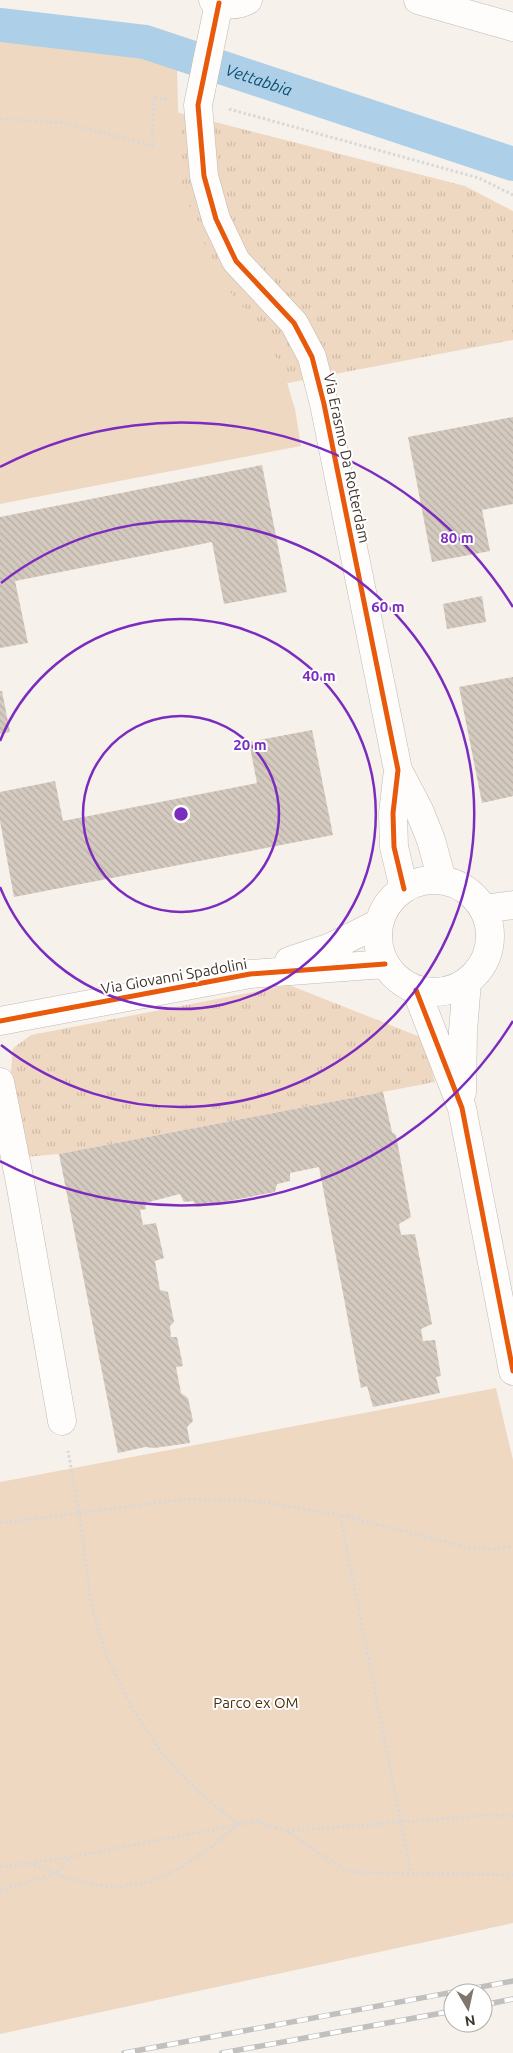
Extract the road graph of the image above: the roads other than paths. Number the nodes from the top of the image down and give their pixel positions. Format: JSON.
{"nodes":[{"id":1,"x":248,"y":0,"type":"edge"},
{"id":2,"x":418,"y":0,"type":"edge"},
{"id":3,"x":216,"y":7,"type":"edge"},
{"id":4,"x":513,"y":27,"type":"edge"},
{"id":5,"x":398,"y":770,"type":"junction"},
{"id":6,"x":442,"y":880,"type":"junction"},
{"id":7,"x":404,"y":889,"type":"junction"},
{"id":8,"x":513,"y":905,"type":"edge"},
{"id":9,"x":484,"y":909,"type":"junction"},
{"id":10,"x":379,"y":923,"type":"junction"},
{"id":11,"x":501,"y":940,"type":"edge"},
{"id":12,"x":385,"y":964,"type":"junction"},
{"id":13,"x":250,"y":974,"type":"junction"},
{"id":14,"x":467,"y":982,"type":"junction"},
{"id":15,"x":416,"y":990,"type":"junction"},
{"id":16,"x":0,"y":1021,"type":"edge"},
{"id":17,"x":0,"y":1082,"type":"edge"},
{"id":18,"x":462,"y":1108,"type":"junction"},
{"id":19,"x":513,"y":1371,"type":"edge"},
{"id":20,"x":62,"y":1421,"type":"road end"}],
"edges":[{"from":1,"to":3,"type":"street"},
{"from":2,"to":4,"type":"street"},
{"from":3,"to":5,"type":"street","name":"Via Erasmo Da Rotterdam"},
{"from":5,"to":6,"type":"street","name":"Via Erasmo Da Rotterdam"},
{"from":5,"to":7,"type":"street","name":"Via Erasmo Da Rotterdam"},
{"from":6,"to":7,"type":"street"},
{"from":6,"to":9,"type":"street"},
{"from":7,"to":10,"type":"street"},
{"from":8,"to":9,"type":"street"},
{"from":9,"to":11,"type":"street"},
{"from":10,"to":12,"type":"street"},
{"from":10,"to":13,"type":"street","name":"Via Giovanni Spadolini"},
{"from":11,"to":14,"type":"street"},
{"from":12,"to":13,"type":"street","name":"Via Giovanni Spadolini"},
{"from":12,"to":15,"type":"street"},
{"from":13,"to":16,"type":"street","name":"Via Giovanni Spadolini"},
{"from":14,"to":15,"type":"street"},
{"from":14,"to":18,"type":"street"},
{"from":15,"to":18,"type":"street"},
{"from":17,"to":20,"type":"street"},
{"from":18,"to":19,"type":"street"}]}
